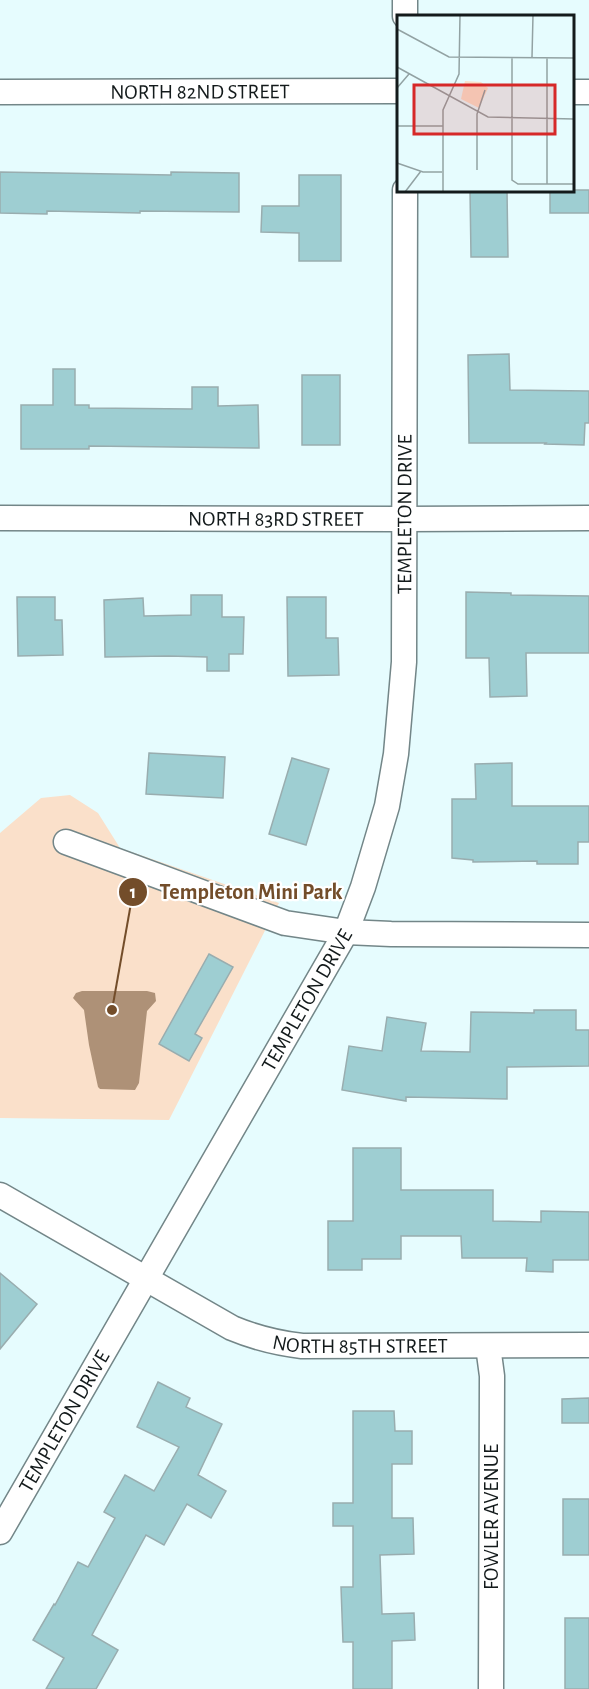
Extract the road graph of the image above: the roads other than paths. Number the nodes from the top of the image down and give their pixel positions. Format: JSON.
{"nodes":[{"id":1,"x":397,"y":91,"type":"edge"},
{"id":2,"x":0,"y":92,"type":"edge"},
{"id":3,"x":405,"y":192,"type":"edge"},
{"id":4,"x":0,"y":518,"type":"edge"},
{"id":5,"x":589,"y":518,"type":"edge"},
{"id":6,"x":404,"y":519,"type":"junction"},
{"id":7,"x":66,"y":842,"type":"dead end"},
{"id":8,"x":346,"y":932,"type":"junction"},
{"id":9,"x":589,"y":935,"type":"edge"},
{"id":10,"x":0,"y":1196,"type":"edge"},
{"id":11,"x":145,"y":1279,"type":"junction"},
{"id":12,"x":589,"y":1345,"type":"edge"},
{"id":13,"x":488,"y":1346,"type":"junction"},
{"id":14,"x":0,"y":1532,"type":"edge"},
{"id":15,"x":491,"y":1689,"type":"edge"}],
"edges":[{"from":1,"to":2,"type":"street","name":"NORTH 82ND STREET"},
{"from":3,"to":6,"type":"street","name":"TEMPLETON DRIVE"},
{"from":4,"to":6,"type":"street","name":"NORTH 83RD STREET"},
{"from":5,"to":6,"type":"street","name":"NORTH 83RD STREET"},
{"from":6,"to":8,"type":"street","name":"TEMPLETON DRIVE"},
{"from":7,"to":8,"type":"street"},
{"from":8,"to":9,"type":"street"},
{"from":8,"to":11,"type":"street","name":"TEMPLETON DRIVE"},
{"from":10,"to":11,"type":"street","name":"NORTH 85TH STREET"},
{"from":11,"to":13,"type":"street","name":"NORTH 85TH STREET"},
{"from":11,"to":14,"type":"street","name":"TEMPLETON DRIVE"},
{"from":12,"to":13,"type":"street","name":"NORTH 85TH STREET"},
{"from":13,"to":15,"type":"street","name":"FOWLER AVENUE"}]}
